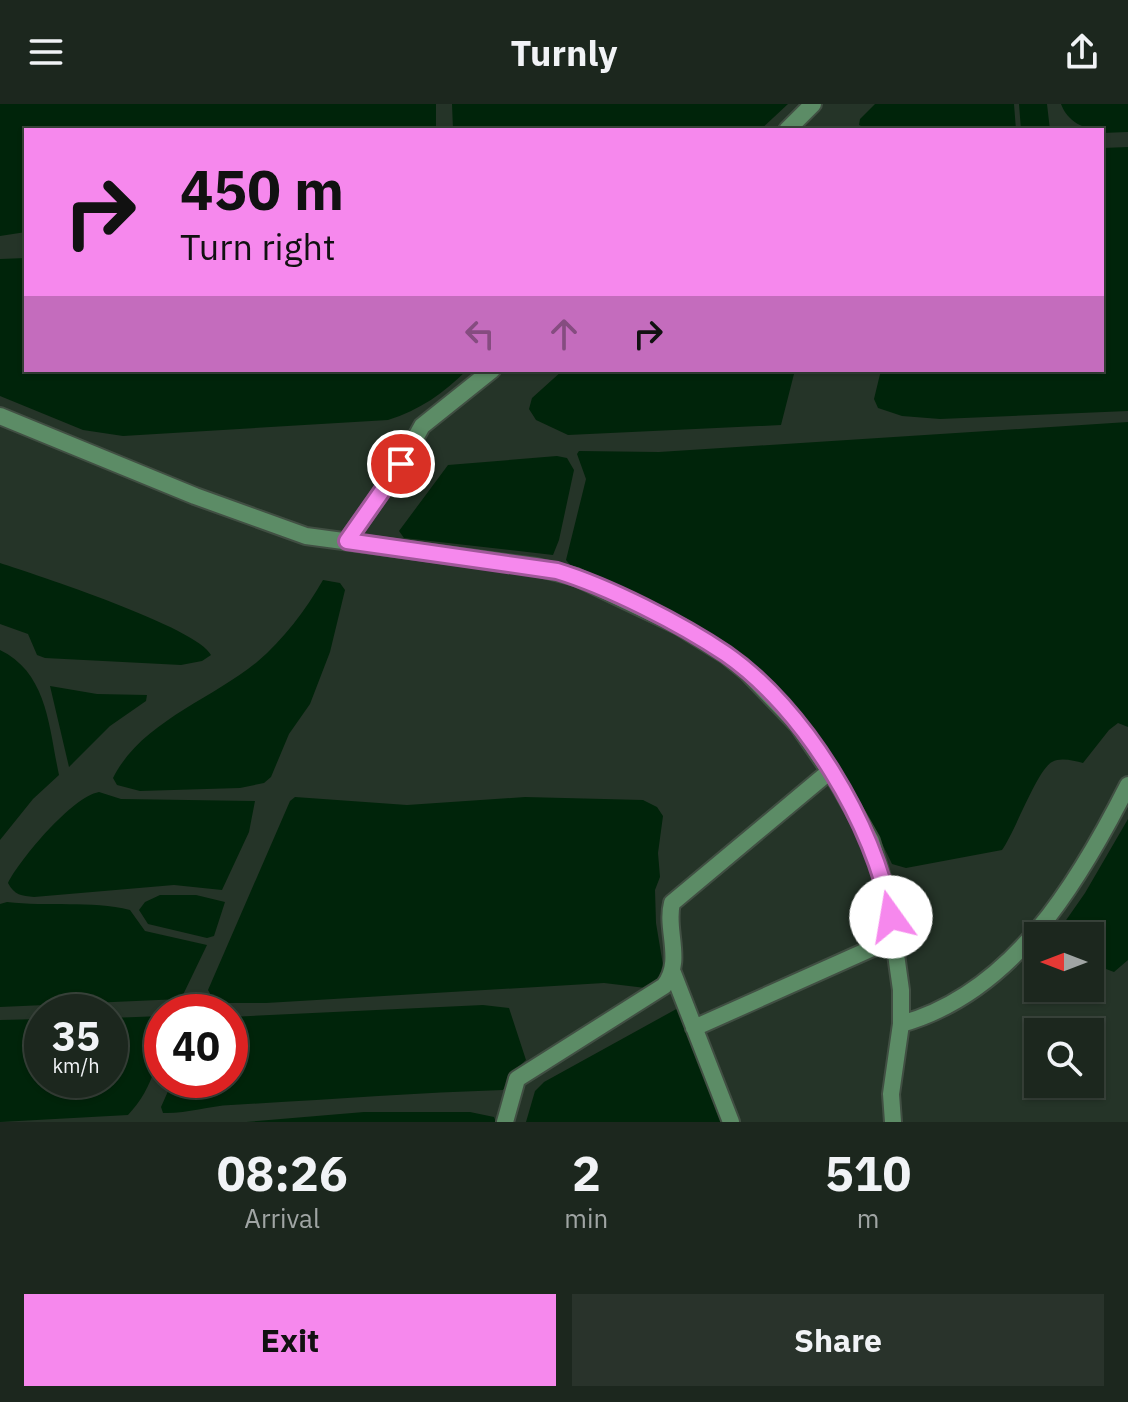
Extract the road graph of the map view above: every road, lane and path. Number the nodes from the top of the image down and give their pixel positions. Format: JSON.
{"nodes":[{"id":1,"x":813,"y":104,"type":"edge"},
{"id":2,"x":789,"y":128,"type":"edge"},
{"id":3,"x":490,"y":372,"type":"edge"},
{"id":4,"x":0,"y":416,"type":"edge"},
{"id":5,"x":347,"y":541,"type":"junction"},
{"id":6,"x":830,"y":771,"type":"junction"},
{"id":7,"x":1128,"y":785,"type":"edge"},
{"id":8,"x":895,"y":938,"type":"junction"},
{"id":9,"x":673,"y":973,"type":"junction"},
{"id":10,"x":901,"y":1024,"type":"junction"},
{"id":11,"x":694,"y":1028,"type":"junction"},
{"id":12,"x":505,"y":1122,"type":"edge"},
{"id":13,"x":731,"y":1122,"type":"edge"},
{"id":14,"x":893,"y":1122,"type":"edge"}],
"edges":[{"from":1,"to":2,"type":"street"},
{"from":3,"to":5,"type":"street"},
{"from":4,"to":5,"type":"street"},
{"from":5,"to":6,"type":"street"},
{"from":6,"to":8,"type":"street"},
{"from":6,"to":9,"type":"street"},
{"from":7,"to":10,"type":"street"},
{"from":8,"to":10,"type":"street"},
{"from":8,"to":11,"type":"street"},
{"from":9,"to":11,"type":"street"},
{"from":9,"to":12,"type":"street"},
{"from":10,"to":14,"type":"street"},
{"from":11,"to":13,"type":"street"}]}
